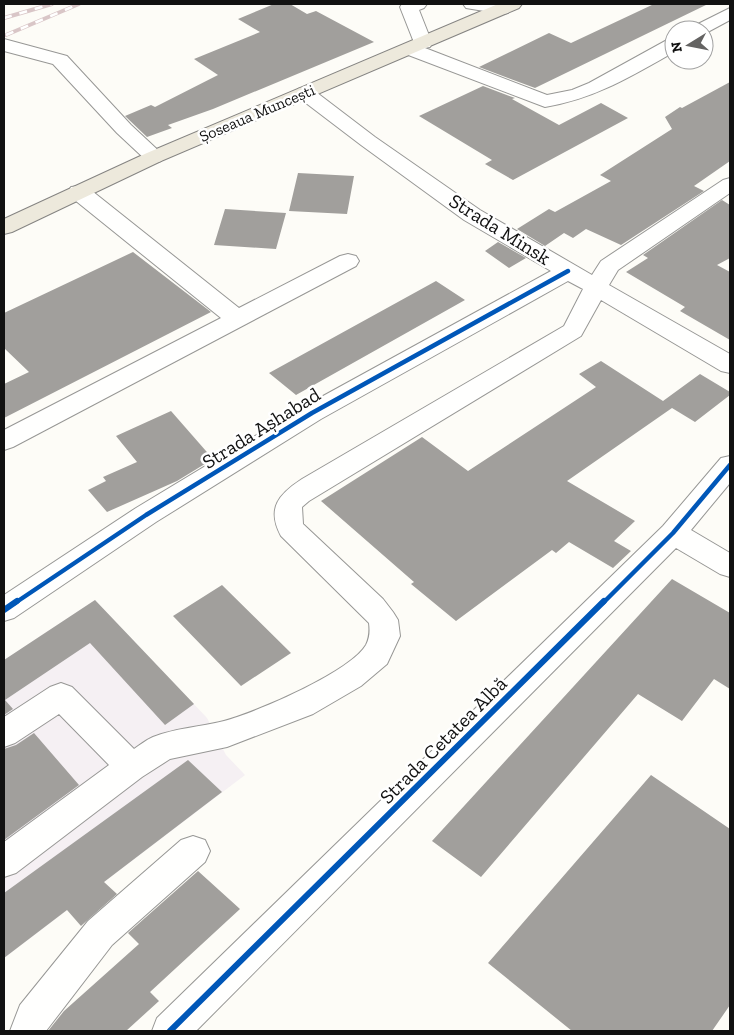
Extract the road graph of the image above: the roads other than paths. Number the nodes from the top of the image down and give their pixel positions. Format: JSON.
{"nodes":[{"id":1,"x":418,"y":4,"type":"edge"},
{"id":2,"x":472,"y":4,"type":"edge"},
{"id":3,"x":507,"y":6,"type":"edge"},
{"id":4,"x":730,"y":14,"type":"edge"},
{"id":5,"x":714,"y":23,"type":"edge"},
{"id":6,"x":4,"y":45,"type":"edge"},
{"id":7,"x":417,"y":46,"type":"junction"},
{"id":8,"x":664,"y":50,"type":"edge"},
{"id":9,"x":305,"y":93,"type":"junction"},
{"id":10,"x":154,"y":156,"type":"junction"},
{"id":11,"x":730,"y":184,"type":"edge"},
{"id":12,"x":79,"y":192,"type":"junction"},
{"id":13,"x":4,"y":227,"type":"edge"},
{"id":14,"x":348,"y":261,"type":"dead end"},
{"id":15,"x":568,"y":271,"type":"junction"},
{"id":16,"x":596,"y":287,"type":"junction"},
{"id":17,"x":237,"y":319,"type":"junction"},
{"id":18,"x":730,"y":365,"type":"edge"},
{"id":19,"x":4,"y":441,"type":"edge"},
{"id":20,"x":730,"y":465,"type":"edge"},
{"id":21,"x":673,"y":533,"type":"junction"},
{"id":22,"x":730,"y":566,"type":"edge"},
{"id":23,"x":4,"y":610,"type":"edge"},
{"id":24,"x":4,"y":734,"type":"edge"},
{"id":25,"x":130,"y":767,"type":"junction"},
{"id":26,"x":193,"y":851,"type":"dead end"},
{"id":27,"x":4,"y":862,"type":"edge"},
{"id":28,"x":28,"y":1031,"type":"edge"},
{"id":29,"x":170,"y":1031,"type":"edge"}],
"edges":[{"from":1,"to":7,"type":"street"},
{"from":2,"to":3,"type":"street"},
{"from":3,"to":7,"type":"main road","name":"Șoseaua Muncești"},
{"from":4,"to":5,"type":"street"},
{"from":6,"to":10,"type":"street"},
{"from":7,"to":8,"type":"street"},
{"from":7,"to":9,"type":"main road","name":"Șoseaua Muncești"},
{"from":9,"to":10,"type":"main road","name":"Șoseaua Muncești"},
{"from":9,"to":15,"type":"street","name":"Strada Minsk"},
{"from":10,"to":12,"type":"main road","name":"Șoseaua Muncești"},
{"from":11,"to":16,"type":"street"},
{"from":12,"to":13,"type":"main road","name":"Șoseaua Muncești"},
{"from":12,"to":17,"type":"street"},
{"from":14,"to":17,"type":"street"},
{"from":15,"to":16,"type":"street","name":"Strada Minsk"},
{"from":15,"to":23,"type":"street","name":"Strada Așhabad"},
{"from":16,"to":18,"type":"street","name":"Strada Minsk"},
{"from":16,"to":25,"type":"street"},
{"from":17,"to":19,"type":"street"},
{"from":20,"to":21,"type":"street","name":"Strada Cetatea Albă"},
{"from":21,"to":22,"type":"street"},
{"from":21,"to":29,"type":"street","name":"Strada Cetatea Albă"},
{"from":24,"to":25,"type":"street"},
{"from":25,"to":27,"type":"street"},
{"from":26,"to":28,"type":"street"}]}
